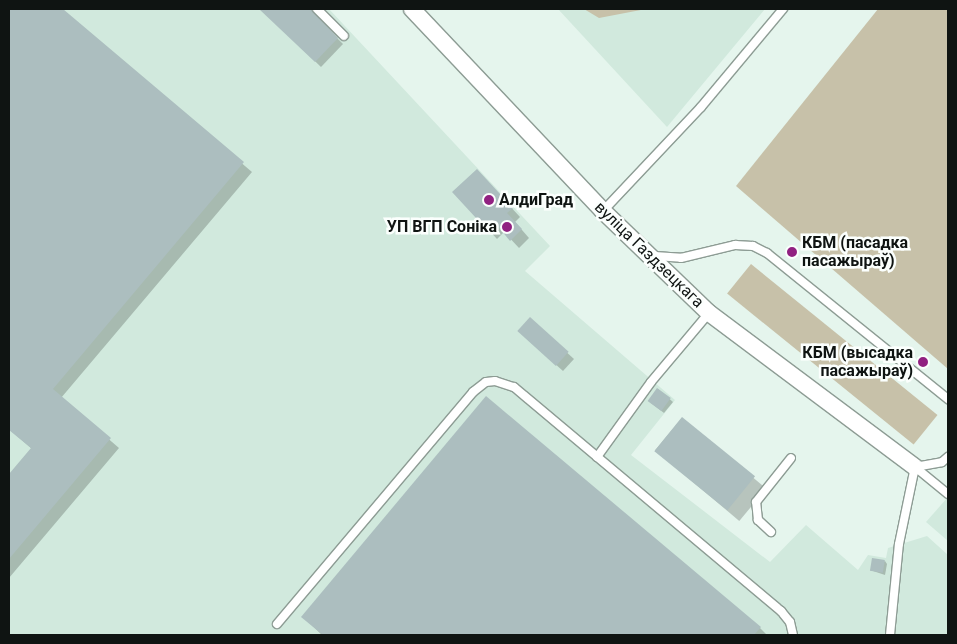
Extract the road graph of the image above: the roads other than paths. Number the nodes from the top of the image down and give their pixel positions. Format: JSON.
{"nodes":[{"id":1,"x":317,"y":9,"type":"edge"},
{"id":2,"x":412,"y":9,"type":"edge"},
{"id":3,"x":783,"y":9,"type":"edge"},
{"id":4,"x":344,"y":36,"type":"dead end"},
{"id":5,"x":603,"y":211,"type":"junction"},
{"id":6,"x":645,"y":254,"type":"junction"},
{"id":7,"x":709,"y":313,"type":"junction"},
{"id":8,"x":948,"y":399,"type":"edge"},
{"id":9,"x":597,"y":457,"type":"junction"},
{"id":10,"x":791,"y":458,"type":"dead end"},
{"id":11,"x":948,"y":458,"type":"edge"},
{"id":12,"x":915,"y":467,"type":"junction"},
{"id":13,"x":948,"y":494,"type":"edge"},
{"id":14,"x":771,"y":532,"type":"dead end"},
{"id":15,"x":277,"y":624,"type":"dead end"},
{"id":16,"x":792,"y":635,"type":"edge"},
{"id":17,"x":890,"y":635,"type":"edge"}],
"edges":[{"from":1,"to":4,"type":"lane"},
{"from":2,"to":5,"type":"street","name":"вуліца Газдзецкага"},
{"from":3,"to":5,"type":"lane"},
{"from":5,"to":6,"type":"street","name":"вуліца Газдзецкага"},
{"from":6,"to":7,"type":"street","name":"вуліца Газдзецкага"},
{"from":6,"to":8,"type":"lane"},
{"from":7,"to":9,"type":"lane"},
{"from":7,"to":12,"type":"street","name":"вуліца Газдзецкага"},
{"from":9,"to":15,"type":"lane"},
{"from":9,"to":16,"type":"lane"},
{"from":10,"to":14,"type":"lane"},
{"from":11,"to":12,"type":"lane"},
{"from":12,"to":13,"type":"lane"},
{"from":12,"to":17,"type":"lane"}]}
